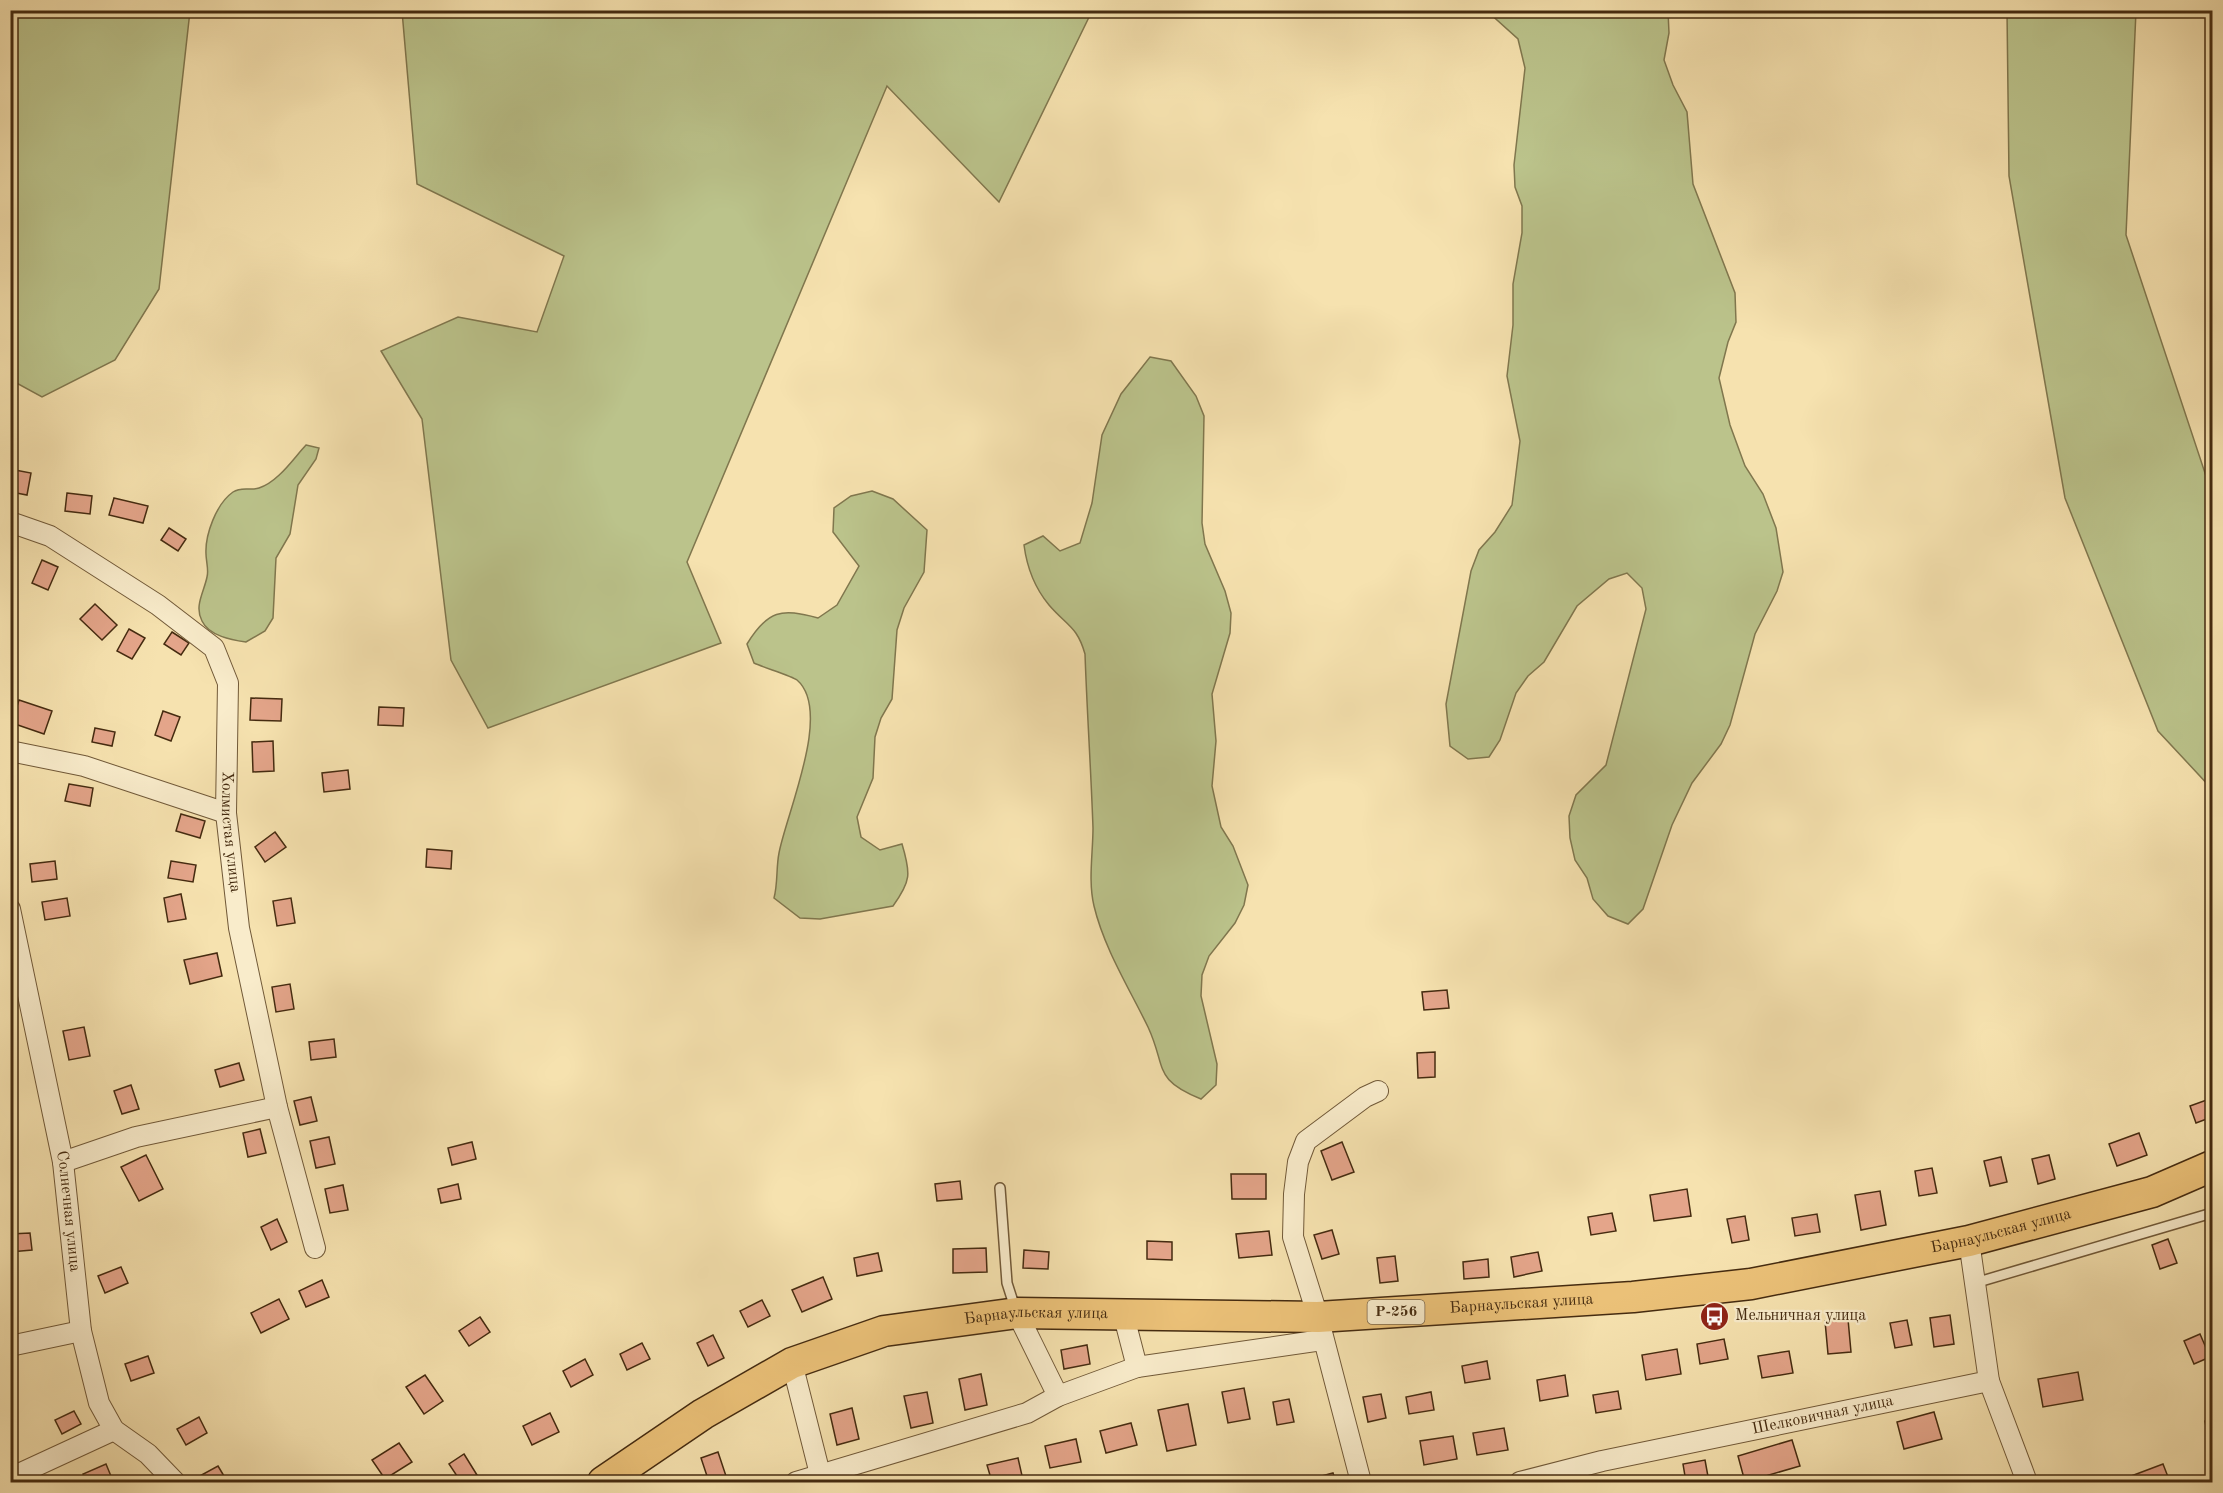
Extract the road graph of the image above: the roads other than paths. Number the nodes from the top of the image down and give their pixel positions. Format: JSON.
{"nodes":[{"id":1,"x":10,"y":522,"type":"edge"},
{"id":2,"x":10,"y":751,"type":"edge"},
{"id":3,"x":226,"y":813,"type":"junction"},
{"id":4,"x":10,"y":909,"type":"edge"},
{"id":5,"x":1378,"y":1091,"type":"dead end"},
{"id":6,"x":277,"y":1107,"type":"junction"},
{"id":7,"x":63,"y":1162,"type":"junction"},
{"id":8,"x":2212,"y":1166,"type":"edge"},
{"id":9,"x":1000,"y":1188,"type":"dead end"},
{"id":10,"x":2212,"y":1213,"type":"edge"},
{"id":11,"x":1969,"y":1242,"type":"junction"},
{"id":12,"x":315,"y":1248,"type":"dead end"},
{"id":13,"x":1974,"y":1283,"type":"junction"},
{"id":14,"x":1017,"y":1313,"type":"junction"},
{"id":15,"x":1123,"y":1313,"type":"junction"},
{"id":16,"x":1320,"y":1329,"type":"junction"},
{"id":17,"x":81,"y":1331,"type":"junction"},
{"id":18,"x":10,"y":1346,"type":"edge"},
{"id":19,"x":792,"y":1364,"type":"junction"},
{"id":20,"x":1137,"y":1367,"type":"junction"},
{"id":21,"x":1989,"y":1381,"type":"junction"},
{"id":22,"x":1058,"y":1395,"type":"junction"},
{"id":23,"x":114,"y":1430,"type":"junction"},
{"id":24,"x":10,"y":1478,"type":"edge"},
{"id":25,"x":821,"y":1479,"type":"edge"},
{"id":26,"x":175,"y":1482,"type":"edge"},
{"id":27,"x":603,"y":1482,"type":"edge"},
{"id":28,"x":796,"y":1482,"type":"edge"},
{"id":29,"x":1361,"y":1482,"type":"edge"},
{"id":30,"x":1520,"y":1482,"type":"edge"},
{"id":31,"x":2027,"y":1482,"type":"edge"}],
"edges":[{"from":1,"to":3,"type":"street","name":"Холмистая улица"},
{"from":2,"to":3,"type":"street"},
{"from":3,"to":6,"type":"street","name":"Холмистая улица"},
{"from":4,"to":7,"type":"street","name":"Солнечная улица"},
{"from":5,"to":16,"type":"street"},
{"from":6,"to":7,"type":"street"},
{"from":6,"to":12,"type":"street","name":"Холмистая улица"},
{"from":7,"to":17,"type":"street","name":"Солнечная улица"},
{"from":8,"to":11,"type":"main road","name":"Барнаульская улица","number":"Р-256"},
{"from":9,"to":14,"type":"lane"},
{"from":10,"to":13,"type":"lane"},
{"from":11,"to":13,"type":"street"},
{"from":11,"to":16,"type":"main road","name":"Барнаульская улица","number":"Р-256"},
{"from":13,"to":21,"type":"street"},
{"from":14,"to":15,"type":"main road","name":"Барнаульская улица","number":"Р-256"},
{"from":14,"to":19,"type":"main road","name":"Барнаульская улица","number":"Р-256"},
{"from":14,"to":22,"type":"street"},
{"from":15,"to":16,"type":"main road","name":"Барнаульская улица","number":"Р-256"},
{"from":15,"to":20,"type":"street"},
{"from":16,"to":20,"type":"street"},
{"from":16,"to":29,"type":"street"},
{"from":17,"to":18,"type":"street"},
{"from":17,"to":23,"type":"street","name":"Солнечная улица"},
{"from":19,"to":25,"type":"street"},
{"from":19,"to":27,"type":"main road","name":"Барнаульская улица","number":"Р-256"},
{"from":20,"to":22,"type":"street"},
{"from":21,"to":30,"type":"street","name":"Шелковичная улица"},
{"from":21,"to":31,"type":"street"},
{"from":22,"to":25,"type":"street"},
{"from":23,"to":24,"type":"street"},
{"from":23,"to":26,"type":"street","name":"Солнечная улица"},
{"from":25,"to":28,"type":"street"}]}
